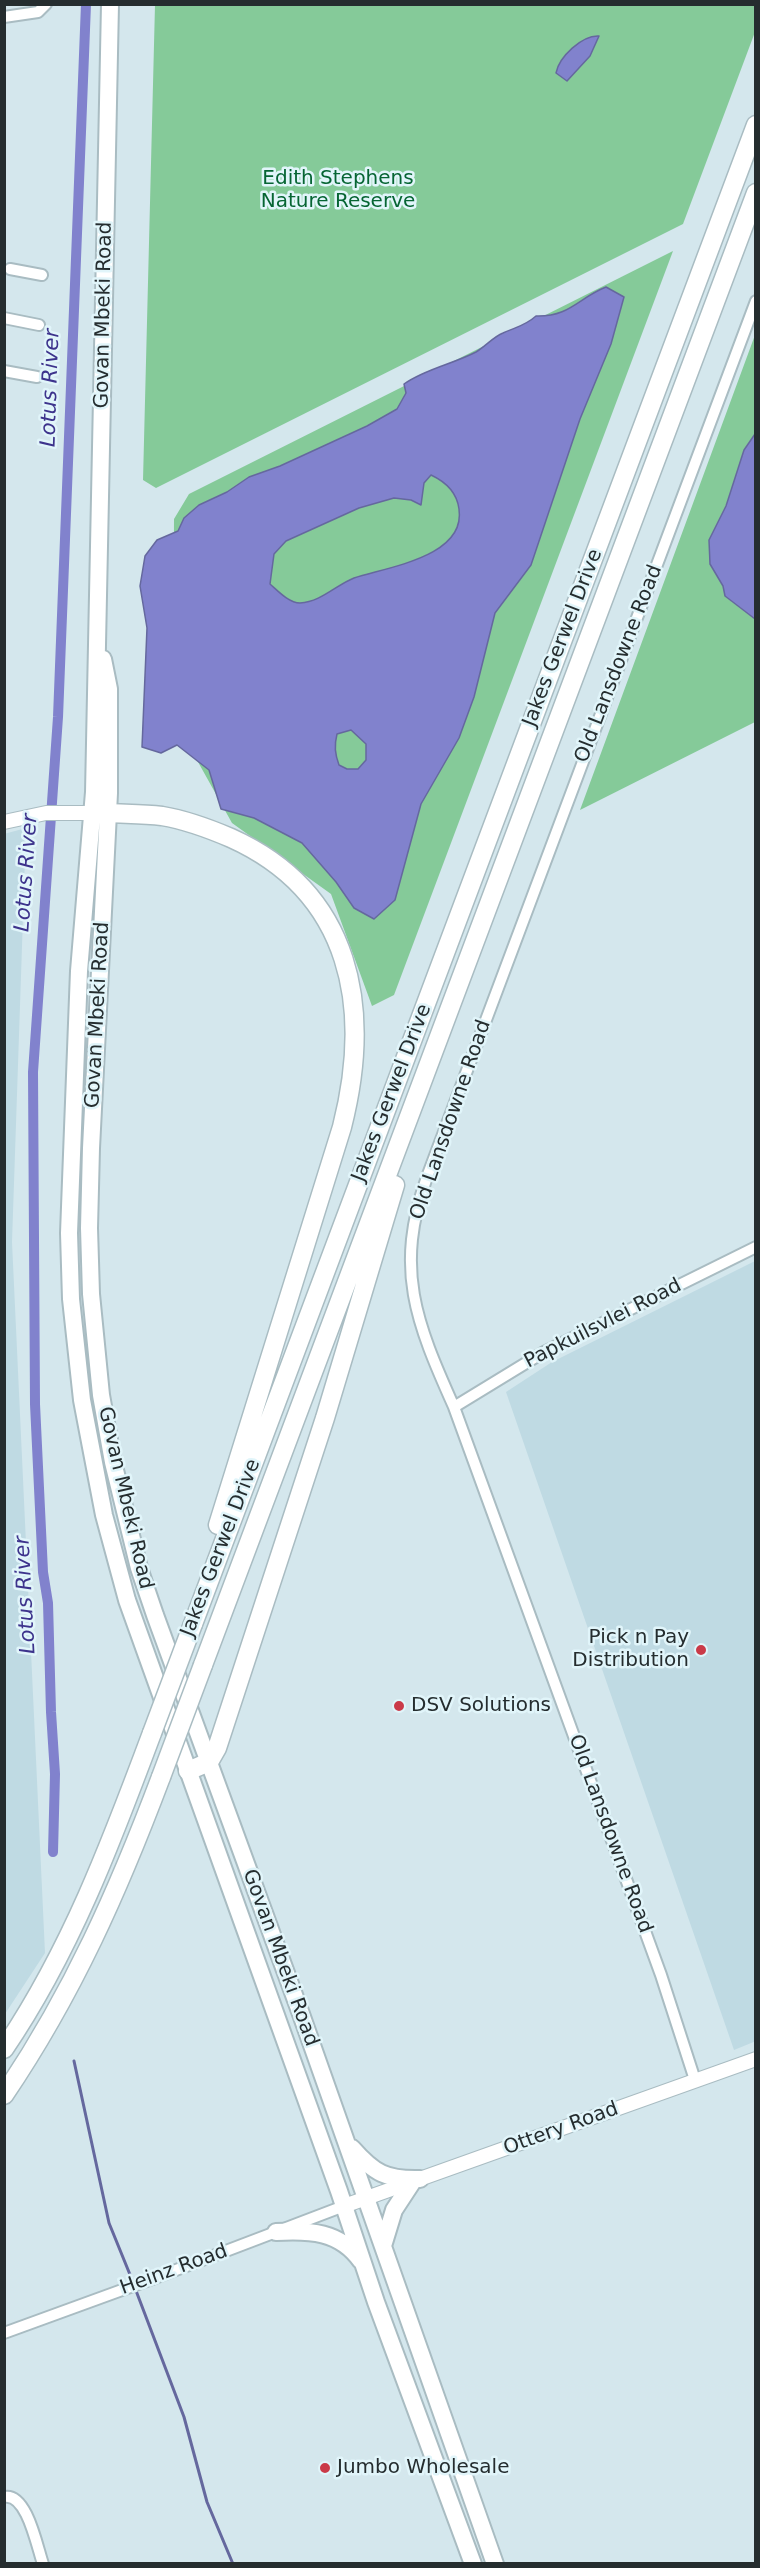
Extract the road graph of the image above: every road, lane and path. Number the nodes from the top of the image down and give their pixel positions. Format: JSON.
{"nodes":[{"id":1,"x":46,"y":4,"type":"edge"},
{"id":2,"x":110,"y":4,"type":"edge"},
{"id":3,"x":4,"y":17,"type":"edge"},
{"id":4,"x":756,"y":125,"type":"edge"},
{"id":5,"x":756,"y":193,"type":"edge"},
{"id":6,"x":10,"y":269,"type":"dead end"},
{"id":7,"x":42,"y":275,"type":"dead end"},
{"id":8,"x":756,"y":301,"type":"edge"},
{"id":9,"x":4,"y":318,"type":"edge"},
{"id":10,"x":39,"y":325,"type":"dead end"},
{"id":11,"x":4,"y":371,"type":"edge"},
{"id":12,"x":37,"y":377,"type":"dead end"},
{"id":13,"x":100,"y":813,"type":"junction"},
{"id":14,"x":4,"y":822,"type":"edge"},
{"id":15,"x":438,"y":1037,"type":"junction"},
{"id":16,"x":756,"y":1247,"type":"edge"},
{"id":17,"x":454,"y":1407,"type":"junction"},
{"id":18,"x":195,"y":1618,"type":"junction"},
{"id":19,"x":210,"y":1762,"type":"junction"},
{"id":20,"x":188,"y":1771,"type":"junction"},
{"id":21,"x":4,"y":2049,"type":"edge"},
{"id":22,"x":756,"y":2059,"type":"edge"},
{"id":23,"x":695,"y":2080,"type":"junction"},
{"id":24,"x":4,"y":2095,"type":"edge"},
{"id":25,"x":347,"y":2143,"type":"junction"},
{"id":26,"x":416,"y":2180,"type":"junction"},
{"id":27,"x":366,"y":2197,"type":"junction"},
{"id":28,"x":344,"y":2206,"type":"junction"},
{"id":29,"x":276,"y":2232,"type":"junction"},
{"id":30,"x":383,"y":2246,"type":"junction"},
{"id":31,"x":364,"y":2267,"type":"junction"},
{"id":32,"x":4,"y":2333,"type":"edge"},
{"id":33,"x":4,"y":2497,"type":"edge"},
{"id":34,"x":43,"y":2564,"type":"edge"},
{"id":35,"x":473,"y":2564,"type":"edge"},
{"id":36,"x":495,"y":2564,"type":"edge"}],
"edges":[{"from":1,"to":3,"type":"street"},
{"from":2,"to":13,"type":"main road","name":"Govan Mbeki Road"},
{"from":4,"to":18,"type":"highway","name":"Jakes Gerwel Drive"},
{"from":5,"to":15,"type":"highway","name":"Jakes Gerwel Drive"},
{"from":6,"to":7,"type":"street"},
{"from":8,"to":17,"type":"street","name":"Old Lansdowne Road"},
{"from":9,"to":10,"type":"street"},
{"from":11,"to":12,"type":"street"},
{"from":13,"to":14,"type":"street"},
{"from":13,"to":18,"type":"highway"},
{"from":13,"to":19,"type":"main road","name":"Govan Mbeki Road"},
{"from":13,"to":20,"type":"main road","name":"Govan Mbeki Road"},
{"from":15,"to":19,"type":"highway"},
{"from":15,"to":24,"type":"highway","name":"Jakes Gerwel Drive","bridge":true},
{"from":16,"to":17,"type":"street","name":"Papkuilsvlei Road"},
{"from":17,"to":23,"type":"street","name":"Old Lansdowne Road"},
{"from":18,"to":21,"type":"highway","name":"Jakes Gerwel Drive","bridge":true},
{"from":19,"to":20,"type":"highway"},
{"from":19,"to":25,"type":"main road","name":"Govan Mbeki Road"},
{"from":20,"to":28,"type":"main road","name":"Govan Mbeki Road"},
{"from":22,"to":23,"type":"street","name":"Ottery Road"},
{"from":23,"to":26,"type":"street","name":"Ottery Road"},
{"from":25,"to":26,"type":"main road"},
{"from":25,"to":27,"type":"main road","name":"Govan Mbeki Road"},
{"from":26,"to":27,"type":"street","name":"Ottery Road"},
{"from":26,"to":30,"type":"main road"},
{"from":27,"to":28,"type":"street","name":"Ottery Road"},
{"from":27,"to":30,"type":"main road","name":"Govan Mbeki Road"},
{"from":28,"to":29,"type":"street","name":"Heinz Road"},
{"from":28,"to":31,"type":"main road","name":"Govan Mbeki Road"},
{"from":29,"to":31,"type":"main road"},
{"from":29,"to":32,"type":"street","name":"Heinz Road"},
{"from":30,"to":36,"type":"main road","name":"Govan Mbeki Road"},
{"from":31,"to":35,"type":"main road","name":"Govan Mbeki Road"},
{"from":33,"to":34,"type":"street"}]}
